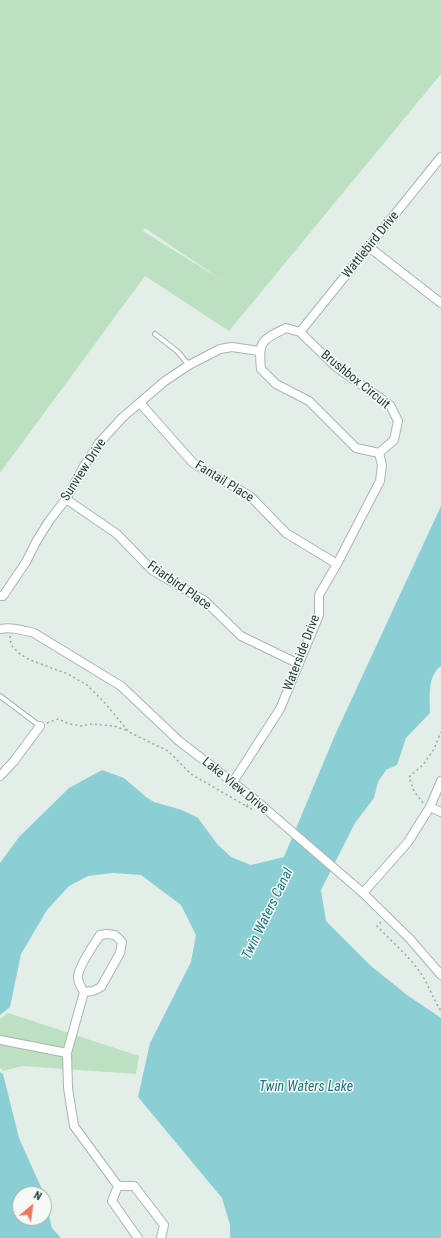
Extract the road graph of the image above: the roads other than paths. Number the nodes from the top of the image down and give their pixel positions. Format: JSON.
{"nodes":[{"id":1,"x":440,"y":160,"type":"edge"},
{"id":2,"x":369,"y":247,"type":"junction"},
{"id":3,"x":441,"y":303,"type":"edge"},
{"id":4,"x":300,"y":332,"type":"junction"},
{"id":5,"x":155,"y":334,"type":"dead end"},
{"id":6,"x":259,"y":350,"type":"junction"},
{"id":7,"x":189,"y":365,"type":"junction"},
{"id":8,"x":140,"y":403,"type":"junction"},
{"id":9,"x":379,"y":453,"type":"junction"},
{"id":10,"x":66,"y":499,"type":"junction"},
{"id":11,"x":337,"y":564,"type":"junction"},
{"id":12,"x":0,"y":596,"type":"edge"},
{"id":13,"x":4,"y":628,"type":"edge"},
{"id":14,"x":298,"y":664,"type":"junction"},
{"id":15,"x":0,"y":696,"type":"edge"},
{"id":16,"x":40,"y":726,"type":"joint"},
{"id":17,"x":0,"y":776,"type":"edge"},
{"id":18,"x":441,"y":781,"type":"edge"},
{"id":19,"x":233,"y":782,"type":"junction"},
{"id":20,"x":430,"y":807,"type":"junction"},
{"id":21,"x":441,"y":812,"type":"edge"},
{"id":22,"x":363,"y":893,"type":"junction"},
{"id":23,"x":441,"y":975,"type":"edge"},
{"id":24,"x":84,"y":992,"type":"junction"},
{"id":25,"x":0,"y":1040,"type":"edge"},
{"id":26,"x":67,"y":1053,"type":"junction"},
{"id":27,"x":118,"y":1186,"type":"junction"},
{"id":28,"x":138,"y":1238,"type":"edge"},
{"id":29,"x":161,"y":1238,"type":"edge"}],
"edges":[{"from":1,"to":2,"type":"street","name":"Wattlebird Drive"},
{"from":2,"to":3,"type":"street"},
{"from":2,"to":4,"type":"street","name":"Wattlebird Drive"},
{"from":4,"to":6,"type":"street"},
{"from":4,"to":9,"type":"street","name":"Brushbox Circuit"},
{"from":5,"to":7,"type":"lane"},
{"from":6,"to":7,"type":"street","name":"Sunview Drive"},
{"from":6,"to":9,"type":"street"},
{"from":7,"to":8,"type":"street","name":"Sunview Drive"},
{"from":8,"to":10,"type":"street","name":"Sunview Drive"},
{"from":8,"to":11,"type":"street","name":"Fantail Place"},
{"from":9,"to":11,"type":"street","name":"Waterside Drive"},
{"from":10,"to":12,"type":"street","name":"Sunview Drive"},
{"from":10,"to":14,"type":"street","name":"Friarbird Place"},
{"from":11,"to":14,"type":"street","name":"Waterside Drive"},
{"from":13,"to":19,"type":"street","name":"Lake View Drive"},
{"from":14,"to":19,"type":"street","name":"Waterside Drive"},
{"from":15,"to":16,"type":"lane"},
{"from":16,"to":17,"type":"street"},
{"from":18,"to":20,"type":"street"},
{"from":19,"to":22,"type":"street","name":"Lake View Drive"},
{"from":20,"to":21,"type":"street"},
{"from":20,"to":22,"type":"street"},
{"from":22,"to":23,"type":"street","name":"Lake View Drive"},
{"from":24,"to":24,"type":"street"},
{"from":24,"to":26,"type":"street"},
{"from":25,"to":26,"type":"street"},
{"from":26,"to":27,"type":"street"},
{"from":27,"to":28,"type":"street"},
{"from":27,"to":29,"type":"street"}]}
